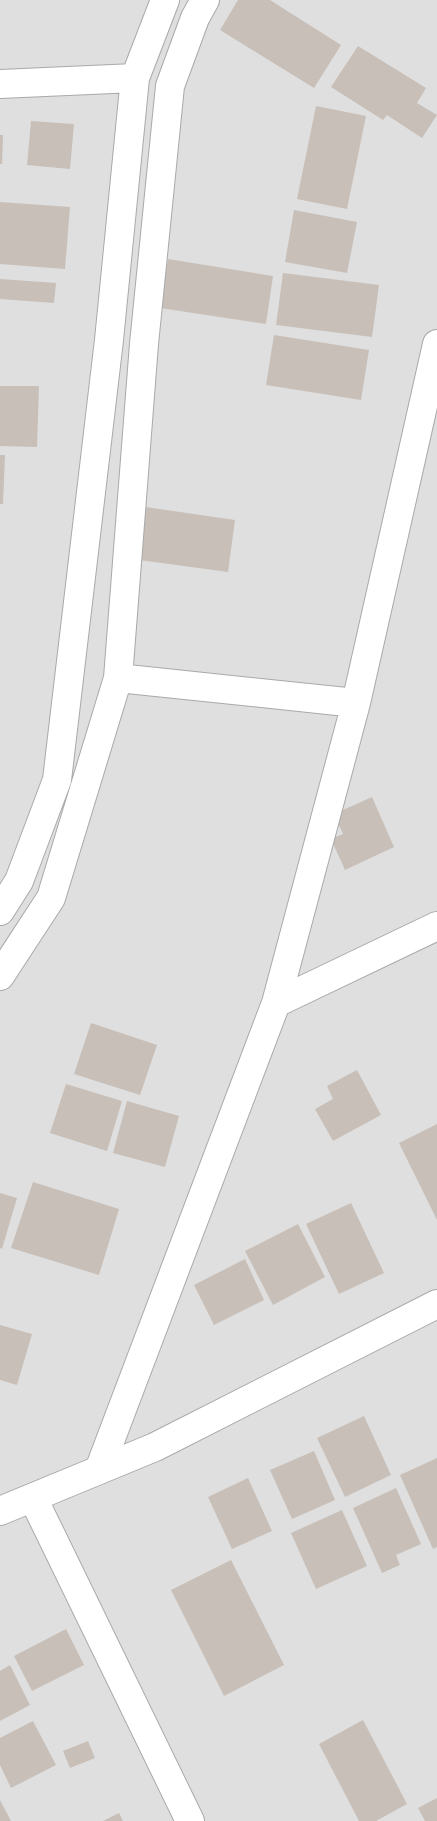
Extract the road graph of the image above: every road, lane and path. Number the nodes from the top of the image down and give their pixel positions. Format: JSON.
{"nodes":[{"id":1,"x":165,"y":0,"type":"edge"},
{"id":2,"x":205,"y":0,"type":"edge"},
{"id":3,"x":136,"y":78,"type":"junction"},
{"id":4,"x":0,"y":84,"type":"edge"},
{"id":5,"x":437,"y":344,"type":"edge"},
{"id":6,"x":118,"y":678,"type":"junction"},
{"id":7,"x":356,"y":703,"type":"junction"},
{"id":8,"x":0,"y":911,"type":"edge"},
{"id":9,"x":437,"y":926,"type":"edge"},
{"id":10,"x":0,"y":976,"type":"edge"},
{"id":11,"x":276,"y":1003,"type":"junction"},
{"id":12,"x":437,"y":1304,"type":"edge"},
{"id":13,"x":99,"y":1470,"type":"junction"},
{"id":14,"x":33,"y":1498,"type":"junction"},
{"id":15,"x":0,"y":1511,"type":"edge"},
{"id":16,"x":190,"y":1821,"type":"edge"}],
"edges":[{"from":1,"to":3,"type":"street"},
{"from":2,"to":6,"type":"street"},
{"from":3,"to":4,"type":"street"},
{"from":3,"to":8,"type":"street"},
{"from":5,"to":7,"type":"street"},
{"from":6,"to":7,"type":"street"},
{"from":6,"to":10,"type":"street"},
{"from":7,"to":11,"type":"street"},
{"from":9,"to":11,"type":"street"},
{"from":11,"to":13,"type":"street"},
{"from":12,"to":13,"type":"street"},
{"from":13,"to":14,"type":"street"},
{"from":14,"to":15,"type":"street"},
{"from":14,"to":16,"type":"street"}]}
